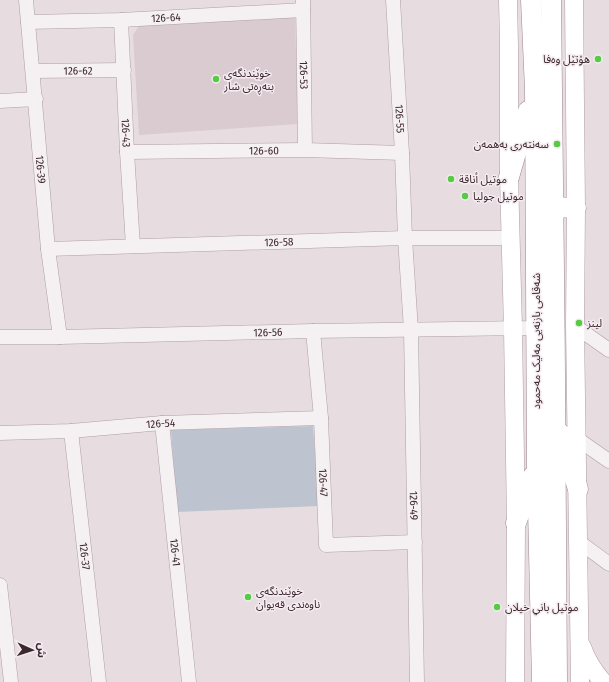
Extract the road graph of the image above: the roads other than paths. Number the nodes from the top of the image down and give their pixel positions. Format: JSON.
{"nodes":[{"id":1,"x":26,"y":0,"type":"edge"},
{"id":2,"x":393,"y":0,"type":"edge"},
{"id":3,"x":508,"y":0,"type":"edge"},
{"id":4,"x":531,"y":0,"type":"edge"},
{"id":5,"x":551,"y":0,"type":"edge"},
{"id":6,"x":574,"y":0,"type":"edge"},
{"id":7,"x":303,"y":5,"type":"edge"},
{"id":8,"x":121,"y":20,"type":"junction"},
{"id":9,"x":28,"y":22,"type":"junction"},
{"id":10,"x":124,"y":70,"type":"junction"},
{"id":11,"x":33,"y":71,"type":"junction"},
{"id":12,"x":535,"y":90,"type":"junction"},
{"id":13,"x":36,"y":99,"type":"junction"},
{"id":14,"x":0,"y":101,"type":"edge"},
{"id":15,"x":305,"y":150,"type":"junction"},
{"id":16,"x":127,"y":152,"type":"junction"},
{"id":17,"x":402,"y":153,"type":"junction"},
{"id":18,"x":509,"y":177,"type":"junction"},
{"id":19,"x":554,"y":207,"type":"junction"},
{"id":20,"x":576,"y":208,"type":"junction"},
{"id":21,"x":405,"y":238,"type":"junction"},
{"id":22,"x":510,"y":238,"type":"junction"},
{"id":23,"x":133,"y":246,"type":"junction"},
{"id":24,"x":48,"y":249,"type":"junction"},
{"id":25,"x":575,"y":326,"type":"junction"},
{"id":26,"x":513,"y":328,"type":"junction"},
{"id":27,"x":536,"y":328,"type":"junction"},
{"id":28,"x":313,"y":330,"type":"junction"},
{"id":29,"x":411,"y":330,"type":"junction"},
{"id":30,"x":0,"y":336,"type":"edge"},
{"id":31,"x":60,"y":337,"type":"junction"},
{"id":32,"x":609,"y":350,"type":"edge"},
{"id":33,"x":555,"y":412,"type":"junction"},
{"id":34,"x":321,"y":418,"type":"junction"},
{"id":35,"x":162,"y":423,"type":"junction"},
{"id":36,"x":71,"y":431,"type":"junction"},
{"id":37,"x":0,"y":433,"type":"edge"},
{"id":38,"x":576,"y":438,"type":"junction"},
{"id":39,"x":609,"y":461,"type":"edge"},
{"id":40,"x":537,"y":465,"type":"junction"},
{"id":41,"x":578,"y":489,"type":"junction"},
{"id":42,"x":516,"y":523,"type":"junction"},
{"id":43,"x":578,"y":541,"type":"junction"},
{"id":44,"x":415,"y":542,"type":"junction"},
{"id":45,"x":609,"y":564,"type":"edge"},
{"id":46,"x":0,"y":585,"type":"edge"},
{"id":47,"x":1,"y":604,"type":"edge"},
{"id":48,"x":580,"y":640,"type":"junction"},
{"id":49,"x":11,"y":682,"type":"edge"},
{"id":50,"x":99,"y":682,"type":"edge"},
{"id":51,"x":189,"y":682,"type":"edge"},
{"id":52,"x":418,"y":682,"type":"edge"},
{"id":53,"x":515,"y":682,"type":"edge"},
{"id":54,"x":542,"y":682,"type":"edge"},
{"id":55,"x":557,"y":682,"type":"edge"},
{"id":56,"x":580,"y":682,"type":"edge"},
{"id":57,"x":603,"y":682,"type":"edge"}],
"edges":[{"from":1,"to":9,"type":"street","name":"126-39"},
{"from":2,"to":17,"type":"street","name":"126-55"},
{"from":3,"to":18,"type":"main road"},
{"from":4,"to":12,"type":"highway","name":"شەقامی بازنەیی مەلیک مەحمود"},
{"from":5,"to":19,"type":"highway","name":"شەقامی بازنەیی مەلیک مەحمود"},
{"from":6,"to":20,"type":"main road"},
{"from":7,"to":8,"type":"street","name":"126-64"},
{"from":7,"to":15,"type":"street","name":"126-53"},
{"from":8,"to":9,"type":"street","name":"126-64"},
{"from":8,"to":10,"type":"street","name":"126-43"},
{"from":9,"to":11,"type":"street","name":"126-39"},
{"from":10,"to":11,"type":"street","name":"126-62"},
{"from":10,"to":16,"type":"street","name":"126-43"},
{"from":11,"to":13,"type":"street","name":"126-39"},
{"from":12,"to":18,"type":"highway"},
{"from":12,"to":27,"type":"highway","name":"شەقامی بازنەیی مەلیک مەحمود"},
{"from":13,"to":14,"type":"street"},
{"from":13,"to":24,"type":"street","name":"126-39"},
{"from":15,"to":16,"type":"street","name":"126-60"},
{"from":15,"to":17,"type":"street","name":"126-60"},
{"from":16,"to":23,"type":"street","name":"126-43"},
{"from":17,"to":21,"type":"street","name":"126-55"},
{"from":18,"to":22,"type":"main road"},
{"from":19,"to":20,"type":"highway"},
{"from":19,"to":33,"type":"highway","name":"شەقامی بازنەیی مەلیک مەحمود"},
{"from":20,"to":25,"type":"main road"},
{"from":21,"to":22,"type":"street","name":"126-58"},
{"from":21,"to":23,"type":"street","name":"126-58"},
{"from":21,"to":29,"type":"street","name":"126-49"},
{"from":22,"to":26,"type":"main road"},
{"from":23,"to":24,"type":"street","name":"126-58"},
{"from":24,"to":31,"type":"street","name":"126-39"},
{"from":25,"to":32,"type":"street"},
{"from":25,"to":38,"type":"main road"},
{"from":26,"to":27,"type":"street","name":"126-56"},
{"from":26,"to":29,"type":"street","name":"126-56"},
{"from":26,"to":42,"type":"main road"},
{"from":27,"to":40,"type":"highway","name":"شەقامی بازنەیی مەلیک مەحمود"},
{"from":28,"to":29,"type":"street","name":"126-56"},
{"from":28,"to":31,"type":"street","name":"126-56"},
{"from":28,"to":34,"type":"street","name":"126-47"},
{"from":29,"to":44,"type":"street","name":"126-49"},
{"from":30,"to":31,"type":"street","name":"126-56"},
{"from":33,"to":41,"type":"highway"},
{"from":33,"to":55,"type":"highway","name":"شەقامی بازنەیی مەلیک مەحمود"},
{"from":34,"to":35,"type":"street","name":"126-54"},
{"from":34,"to":44,"type":"street","name":"126-47"},
{"from":35,"to":36,"type":"street","name":"126-54"},
{"from":35,"to":51,"type":"street","name":"126-41"},
{"from":36,"to":37,"type":"street","name":"126-54"},
{"from":36,"to":50,"type":"street","name":"126-37"},
{"from":38,"to":39,"type":"street"},
{"from":38,"to":41,"type":"main road"},
{"from":40,"to":42,"type":"highway"},
{"from":40,"to":54,"type":"highway","name":"شەقامی بازنەیی مەلیک مەحمود"},
{"from":41,"to":43,"type":"main road"},
{"from":42,"to":53,"type":"main road"},
{"from":43,"to":45,"type":"street"},
{"from":43,"to":48,"type":"main road"},
{"from":44,"to":52,"type":"street","name":"126-49"},
{"from":46,"to":47,"type":"street"},
{"from":47,"to":49,"type":"street"},
{"from":48,"to":56,"type":"main road"},
{"from":48,"to":57,"type":"main road"}]}
